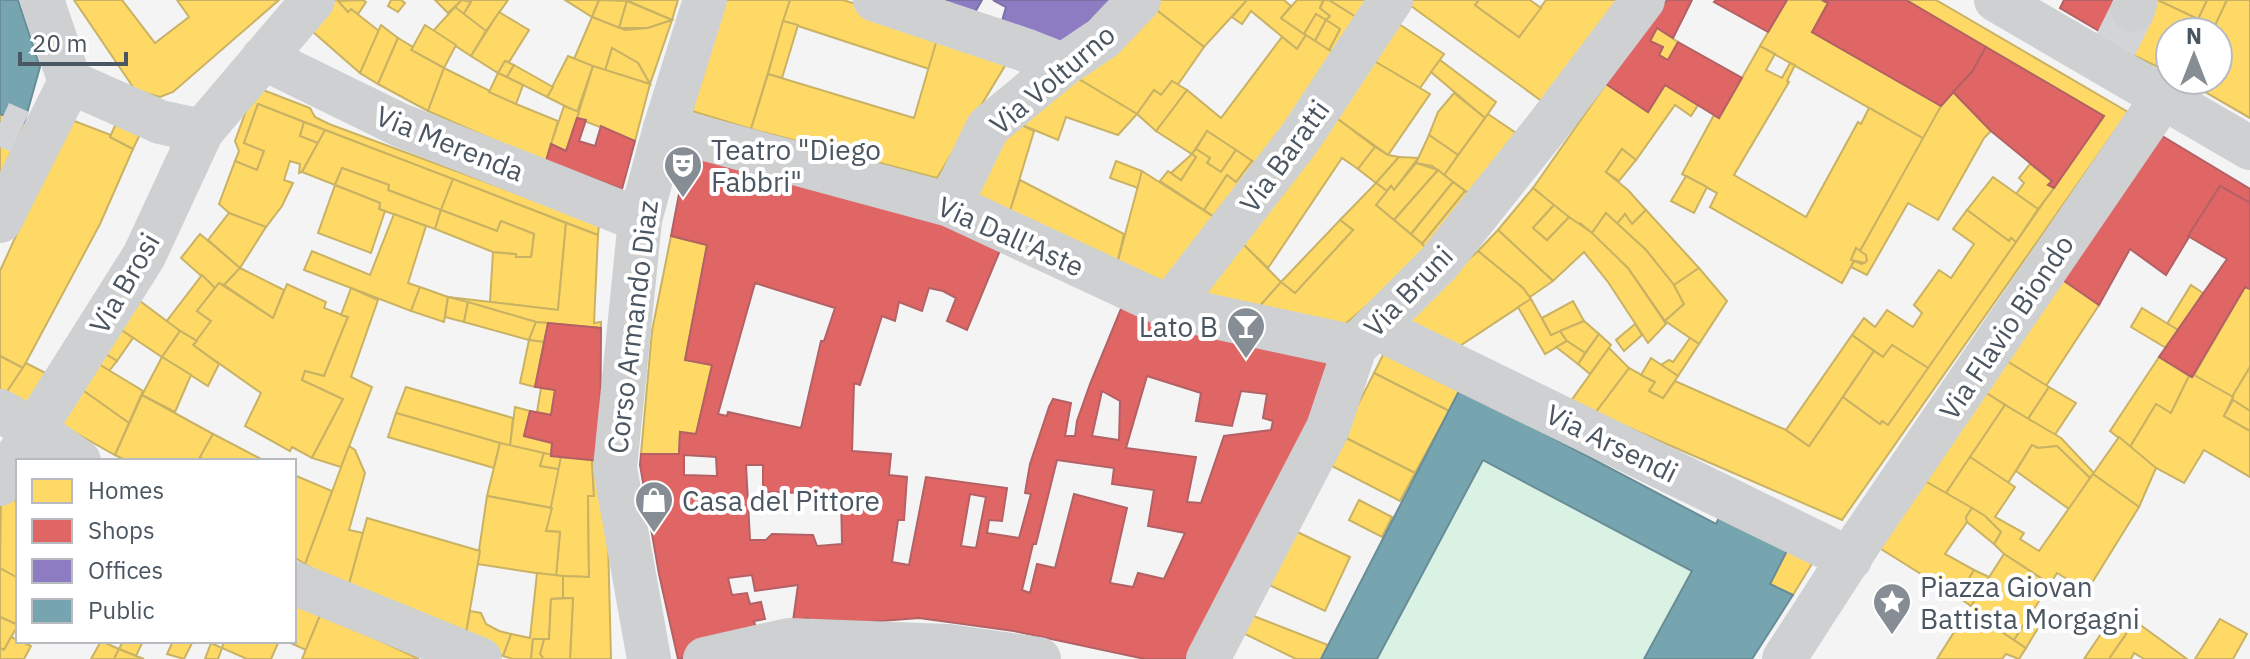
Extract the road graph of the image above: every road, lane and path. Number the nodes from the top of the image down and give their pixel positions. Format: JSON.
{"nodes":[{"id":1,"x":42,"y":0,"type":"edge"},
{"id":2,"x":313,"y":0,"type":"edge"},
{"id":3,"x":705,"y":0,"type":"edge"},
{"id":4,"x":875,"y":0,"type":"edge"},
{"id":5,"x":1139,"y":0,"type":"edge"},
{"id":6,"x":1391,"y":0,"type":"edge"},
{"id":7,"x":1643,"y":0,"type":"edge"},
{"id":8,"x":1996,"y":0,"type":"edge"},
{"id":9,"x":2122,"y":29,"type":"edge"},
{"id":10,"x":263,"y":58,"type":"junction"},
{"id":11,"x":1063,"y":65,"type":"junction"},
{"id":12,"x":2154,"y":80,"type":"edge"},
{"id":13,"x":70,"y":82,"type":"junction"},
{"id":14,"x":2164,"y":96,"type":"joint"},
{"id":15,"x":665,"y":128,"type":"junction"},
{"id":16,"x":202,"y":131,"type":"junction"},
{"id":17,"x":2250,"y":148,"type":"edge"},
{"id":18,"x":950,"y":205,"type":"junction"},
{"id":19,"x":640,"y":220,"type":"junction"},
{"id":20,"x":0,"y":221,"type":"edge"},
{"id":21,"x":1169,"y":307,"type":"junction"},
{"id":22,"x":1365,"y":337,"type":"junction"},
{"id":23,"x":18,"y":420,"type":"edge"},
{"id":24,"x":76,"y":459,"type":"edge"},
{"id":25,"x":0,"y":484,"type":"edge"},
{"id":26,"x":1850,"y":559,"type":"junction"},
{"id":27,"x":296,"y":584,"type":"edge"},
{"id":28,"x":480,"y":659,"type":"edge"},
{"id":29,"x":649,"y":659,"type":"edge"},
{"id":30,"x":705,"y":659,"type":"edge"},
{"id":31,"x":1039,"y":659,"type":"edge"},
{"id":32,"x":1208,"y":659,"type":"edge"},
{"id":33,"x":1784,"y":659,"type":"edge"}],
"edges":[{"from":1,"to":13,"type":"street"},
{"from":2,"to":10,"type":"street","name":"Via Brosi"},
{"from":3,"to":15,"type":"street","name":"Corso Armando Diaz"},
{"from":4,"to":11,"type":"street"},
{"from":5,"to":11,"type":"street","name":"Via Volturno"},
{"from":6,"to":21,"type":"street","name":"Via Baratti"},
{"from":7,"to":22,"type":"street","name":"Via Bruni"},
{"from":8,"to":9,"type":"street"},
{"from":9,"to":12,"type":"street"},
{"from":10,"to":16,"type":"street","name":"Via Brosi"},
{"from":10,"to":19,"type":"street","name":"Via Merenda"},
{"from":11,"to":18,"type":"street","name":"Via Volturno"},
{"from":13,"to":16,"type":"street"},
{"from":13,"to":20,"type":"street"},
{"from":14,"to":17,"type":"street"},
{"from":14,"to":26,"type":"street","name":"Via Flavio Biondo"},
{"from":15,"to":18,"type":"street","name":"Via Dall'Aste"},
{"from":15,"to":19,"type":"street","name":"Corso Armando Diaz"},
{"from":16,"to":23,"type":"street","name":"Via Brosi"},
{"from":18,"to":21,"type":"street","name":"Via Dall'Aste"},
{"from":19,"to":29,"type":"street","name":"Corso Armando Diaz"},
{"from":21,"to":22,"type":"street","name":"Via Dall'Aste"},
{"from":22,"to":26,"type":"street","name":"Via Arsendi"},
{"from":22,"to":32,"type":"street","name":"Via Bruni"},
{"from":23,"to":24,"type":"street"},
{"from":23,"to":25,"type":"street","name":"Via Brosi"},
{"from":26,"to":33,"type":"street"},
{"from":27,"to":28,"type":"street"},
{"from":30,"to":31,"type":"street"}]}
